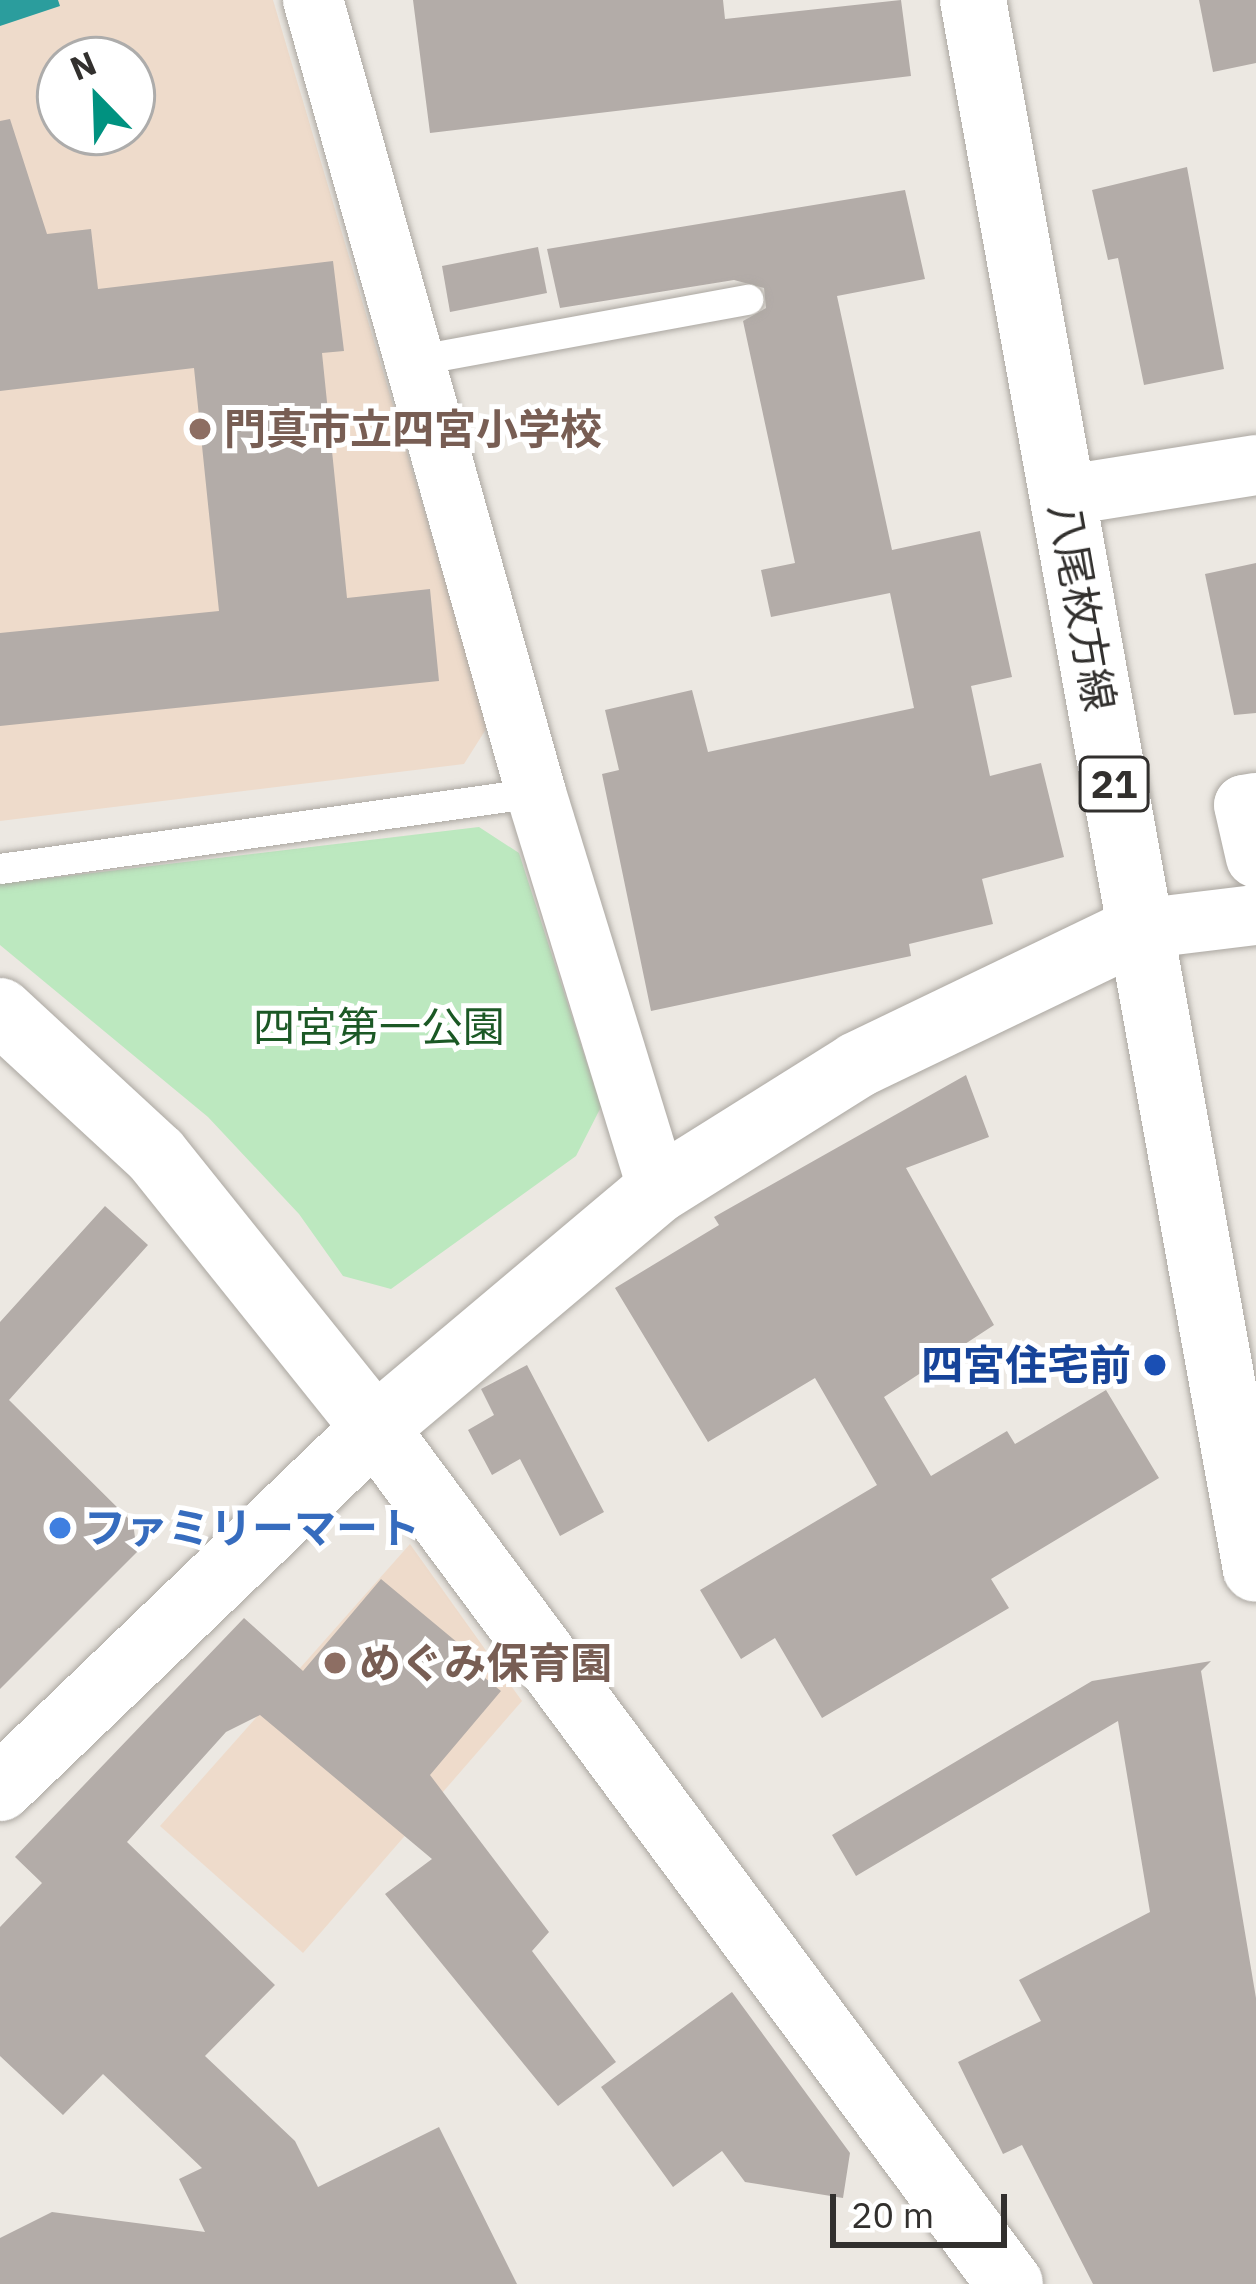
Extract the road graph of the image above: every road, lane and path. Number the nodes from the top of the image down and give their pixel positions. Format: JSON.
{"nodes":[{"id":1,"x":313,"y":0,"type":"edge"},
{"id":2,"x":974,"y":0,"type":"edge"},
{"id":3,"x":748,"y":300,"type":"dead end"},
{"id":4,"x":414,"y":361,"type":"junction"},
{"id":5,"x":1256,"y":465,"type":"edge"},
{"id":6,"x":1062,"y":496,"type":"junction"},
{"id":7,"x":536,"y":793,"type":"junction"},
{"id":8,"x":1256,"y":803,"type":"edge"},
{"id":9,"x":1256,"y":858,"type":"edge"},
{"id":10,"x":0,"y":869,"type":"edge"},
{"id":11,"x":1256,"y":915,"type":"edge"},
{"id":12,"x":1139,"y":929,"type":"junction"},
{"id":13,"x":0,"y":1011,"type":"edge"},
{"id":14,"x":658,"y":1190,"type":"junction"},
{"id":15,"x":375,"y":1428,"type":"junction"},
{"id":16,"x":1256,"y":1569,"type":"edge"},
{"id":17,"x":0,"y":1788,"type":"edge"},
{"id":18,"x":1010,"y":2284,"type":"edge"}],
"edges":[{"from":1,"to":4,"type":"street"},
{"from":2,"to":6,"type":"street","name":"八尾枚方線","number":"21"},
{"from":3,"to":4,"type":"lane"},
{"from":4,"to":7,"type":"street"},
{"from":5,"to":6,"type":"street"},
{"from":6,"to":12,"type":"street","name":"八尾枚方線","number":"21"},
{"from":7,"to":10,"type":"lane"},
{"from":7,"to":14,"type":"street"},
{"from":8,"to":9,"type":"street"},
{"from":11,"to":12,"type":"street"},
{"from":12,"to":14,"type":"street"},
{"from":12,"to":16,"type":"street","name":"八尾枚方線","number":"21"},
{"from":13,"to":15,"type":"street"},
{"from":14,"to":15,"type":"street"},
{"from":15,"to":17,"type":"street"},
{"from":15,"to":18,"type":"street"}]}
